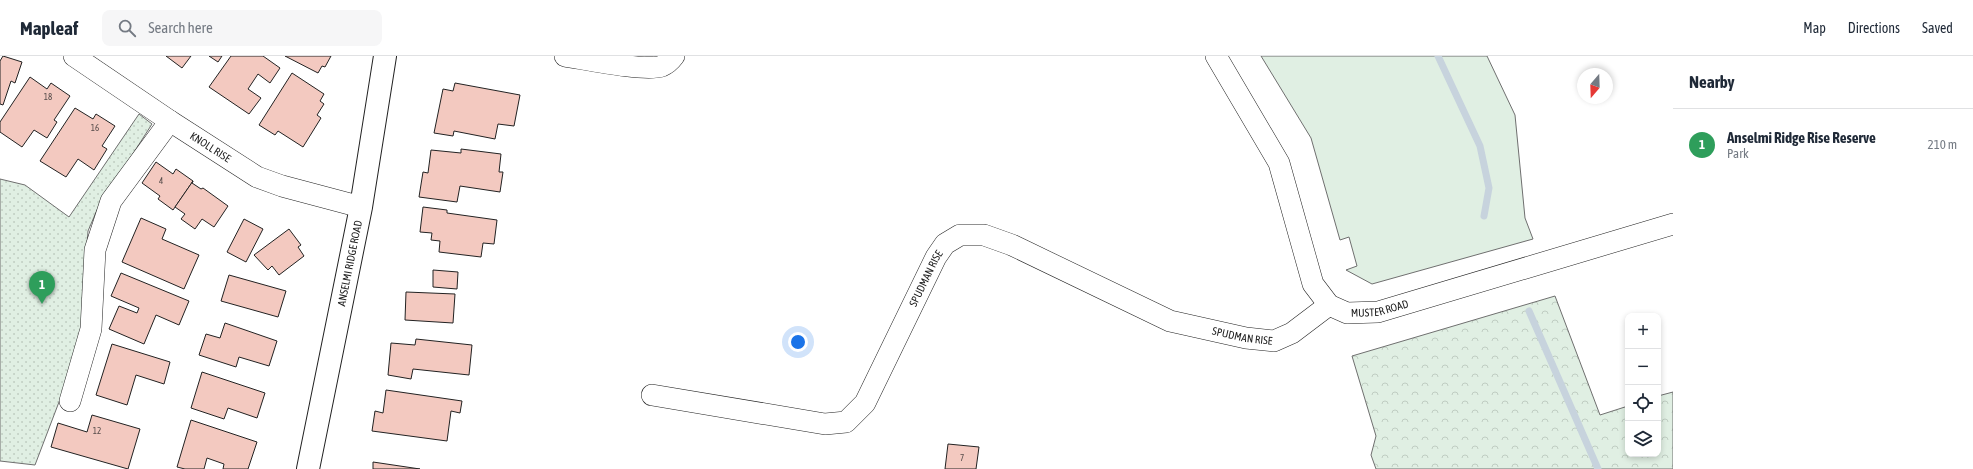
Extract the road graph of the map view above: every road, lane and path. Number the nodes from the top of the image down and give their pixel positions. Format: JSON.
{"nodes":[{"id":1,"x":74,"y":56,"type":"edge"},
{"id":2,"x":386,"y":56,"type":"edge"},
{"id":3,"x":565,"y":56,"type":"edge"},
{"id":4,"x":674,"y":56,"type":"edge"},
{"id":5,"x":1216,"y":56,"type":"edge"},
{"id":6,"x":170,"y":121,"type":"junction"},
{"id":7,"x":361,"y":207,"type":"junction"},
{"id":8,"x":1673,"y":224,"type":"edge"},
{"id":9,"x":1329,"y":306,"type":"junction"},
{"id":10,"x":652,"y":395,"type":"dead end"},
{"id":11,"x":70,"y":401,"type":"dead end"},
{"id":12,"x":308,"y":469,"type":"edge"}],
"edges":[{"from":1,"to":6,"type":"street","name":"KNOLL RISE"},
{"from":2,"to":7,"type":"street","name":"ANSELMI RIDGE ROAD"},
{"from":3,"to":4,"type":"street"},
{"from":5,"to":9,"type":"street"},
{"from":6,"to":7,"type":"street","name":"KNOLL RISE"},
{"from":6,"to":11,"type":"street"},
{"from":7,"to":12,"type":"street","name":"ANSELMI RIDGE ROAD"},
{"from":8,"to":9,"type":"street","name":"MUSTER ROAD"},
{"from":9,"to":10,"type":"street","name":"SPUDMAN RISE"}]}
